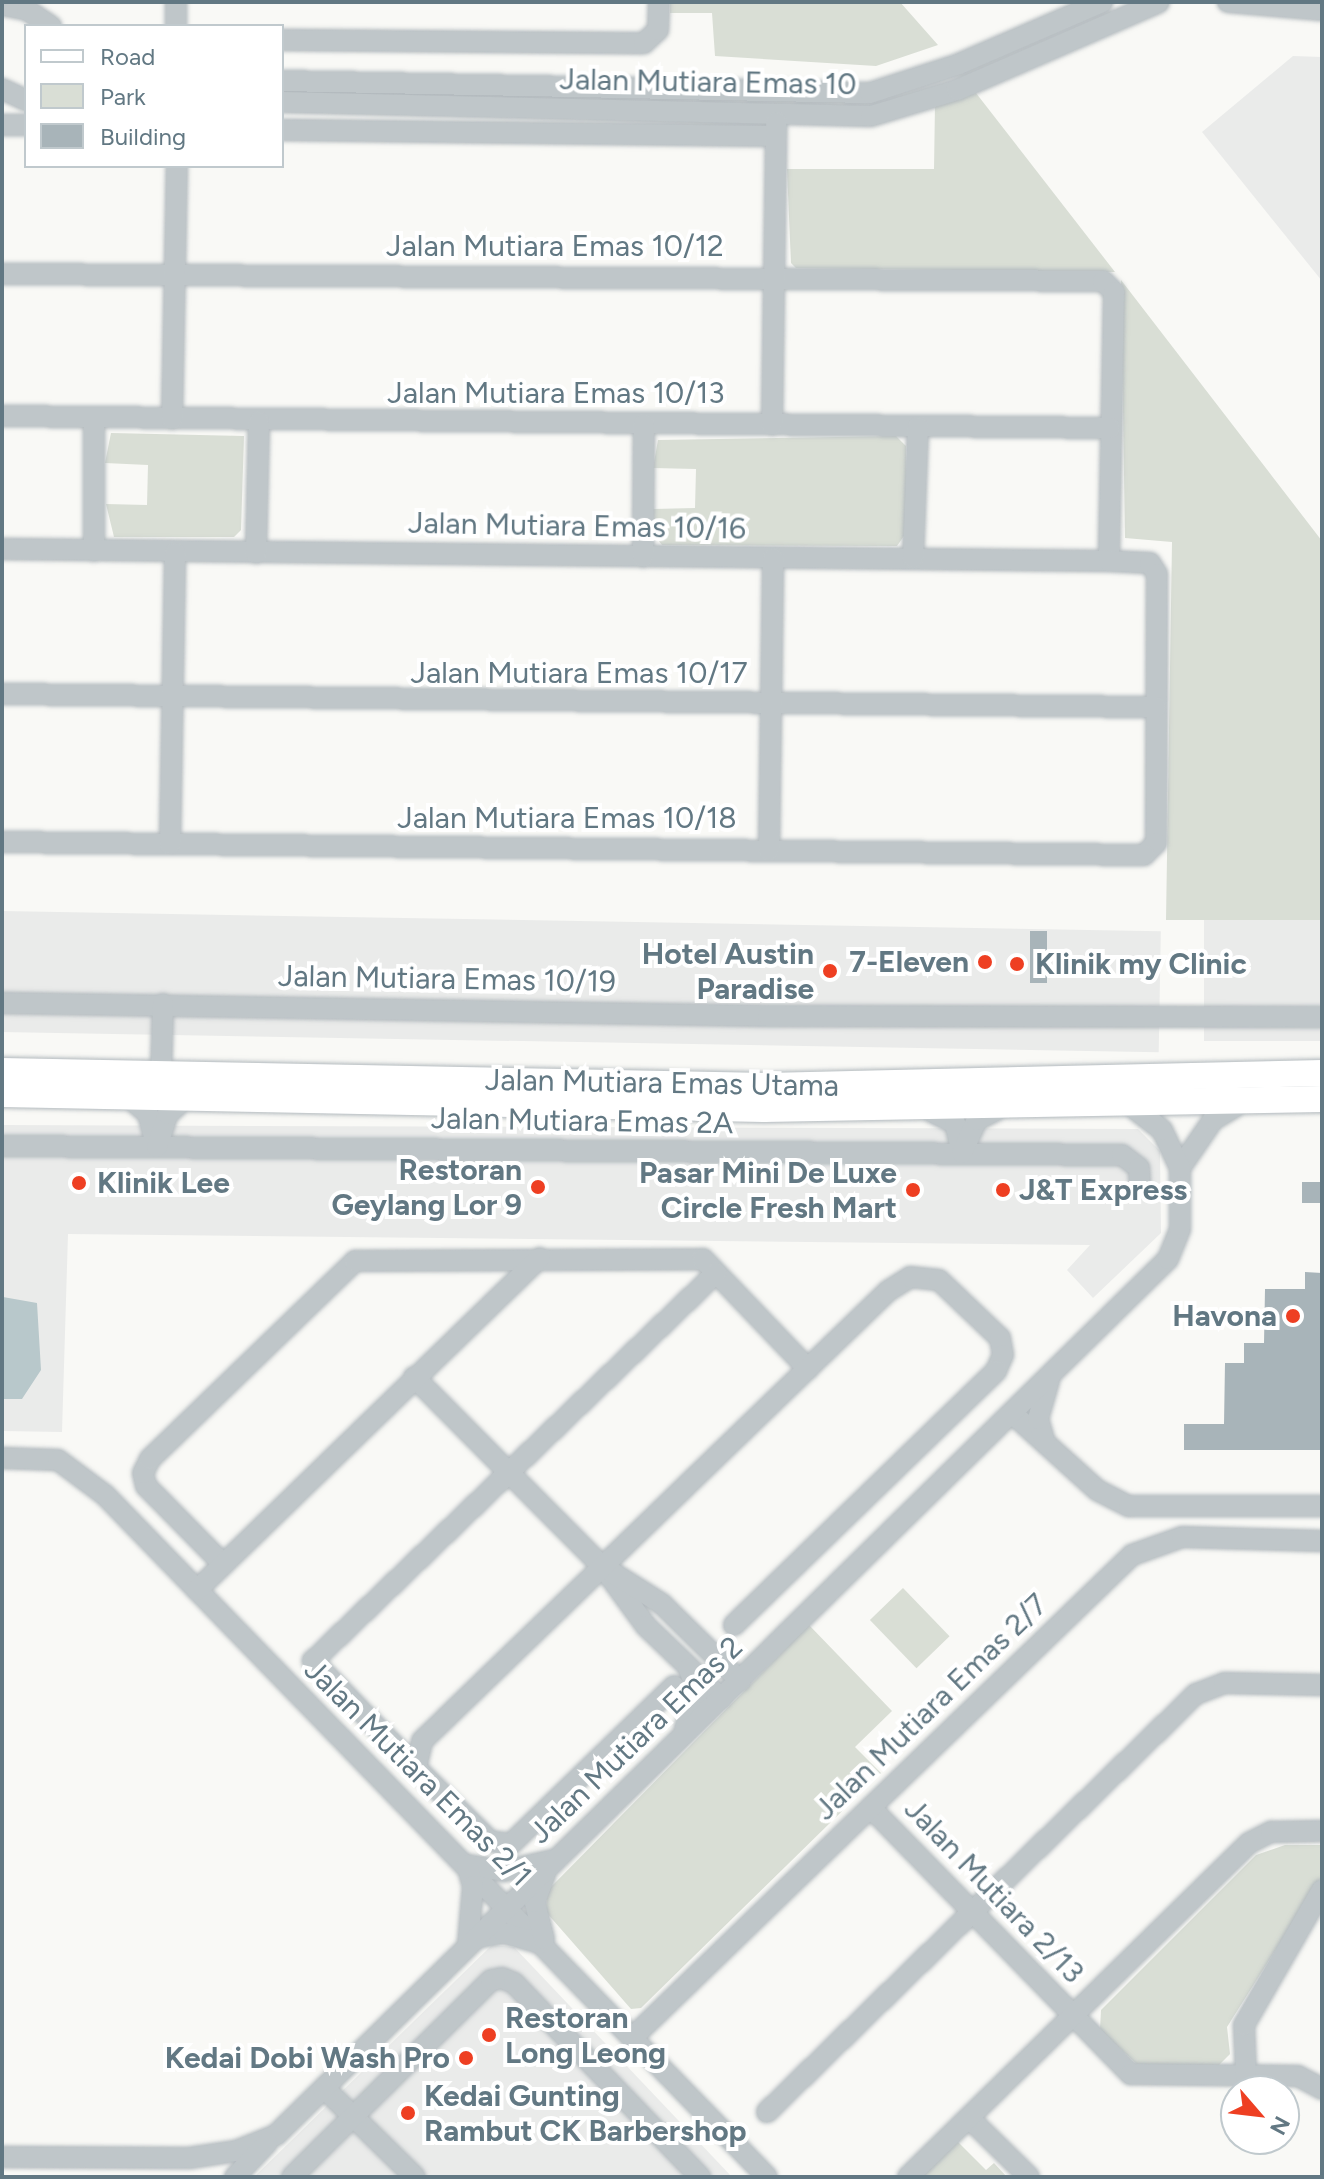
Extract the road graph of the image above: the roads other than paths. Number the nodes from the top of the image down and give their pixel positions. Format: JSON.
{"nodes":[{"id":1,"x":176,"y":2,"type":"edge"},
{"id":2,"x":659,"y":2,"type":"edge"},
{"id":3,"x":1102,"y":2,"type":"edge"},
{"id":4,"x":1159,"y":2,"type":"edge"},
{"id":5,"x":1228,"y":2,"type":"edge"},
{"id":6,"x":2,"y":5,"type":"edge"},
{"id":7,"x":1322,"y":10,"type":"edge"},
{"id":8,"x":48,"y":24,"type":"edge"},
{"id":9,"x":176,"y":24,"type":"edge"},
{"id":10,"x":284,"y":40,"type":"edge"},
{"id":11,"x":284,"y":81,"type":"edge"},
{"id":12,"x":2,"y":89,"type":"edge"},
{"id":13,"x":748,"y":90,"type":"junction"},
{"id":14,"x":776,"y":90,"type":"junction"},
{"id":15,"x":24,"y":99,"type":"edge"},
{"id":16,"x":284,"y":102,"type":"edge"},
{"id":17,"x":748,"y":113,"type":"junction"},
{"id":18,"x":776,"y":113,"type":"junction"},
{"id":19,"x":2,"y":125,"type":"edge"},
{"id":20,"x":24,"y":125,"type":"edge"},
{"id":21,"x":284,"y":130,"type":"edge"},
{"id":22,"x":749,"y":135,"type":"junction"},
{"id":23,"x":775,"y":136,"type":"junction"},
{"id":24,"x":177,"y":168,"type":"edge"},
{"id":25,"x":2,"y":274,"type":"edge"},
{"id":26,"x":175,"y":276,"type":"junction"},
{"id":27,"x":776,"y":278,"type":"junction"},
{"id":28,"x":2,"y":416,"type":"edge"},
{"id":29,"x":94,"y":418,"type":"junction"},
{"id":30,"x":172,"y":419,"type":"junction"},
{"id":31,"x":259,"y":422,"type":"junction"},
{"id":32,"x":644,"y":424,"type":"junction"},
{"id":33,"x":772,"y":425,"type":"junction"},
{"id":34,"x":918,"y":427,"type":"junction"},
{"id":35,"x":1110,"y":428,"type":"junction"},
{"id":36,"x":2,"y":549,"type":"edge"},
{"id":37,"x":94,"y":551,"type":"junction"},
{"id":38,"x":175,"y":553,"type":"junction"},
{"id":39,"x":256,"y":553,"type":"junction"},
{"id":40,"x":643,"y":557,"type":"junction"},
{"id":41,"x":773,"y":558,"type":"junction"},
{"id":42,"x":913,"y":558,"type":"junction"},
{"id":43,"x":1109,"y":561,"type":"junction"},
{"id":44,"x":2,"y":694,"type":"edge"},
{"id":45,"x":171,"y":699,"type":"junction"},
{"id":46,"x":772,"y":704,"type":"junction"},
{"id":47,"x":1156,"y":707,"type":"junction"},
{"id":48,"x":2,"y":842,"type":"edge"},
{"id":49,"x":170,"y":844,"type":"junction"},
{"id":50,"x":769,"y":850,"type":"junction"},
{"id":51,"x":2,"y":1003,"type":"edge"},
{"id":52,"x":163,"y":1004,"type":"junction"},
{"id":53,"x":1322,"y":1017,"type":"edge"},
{"id":54,"x":2,"y":1071,"type":"edge"},
{"id":55,"x":1322,"y":1073,"type":"edge"},
{"id":56,"x":161,"y":1076,"type":"junction"},
{"id":57,"x":2,"y":1094,"type":"edge"},
{"id":58,"x":128,"y":1097,"type":"junction"},
{"id":59,"x":187,"y":1097,"type":"junction"},
{"id":60,"x":1249,"y":1098,"type":"junction"},
{"id":61,"x":1122,"y":1099,"type":"junction"},
{"id":62,"x":1322,"y":1099,"type":"edge"},
{"id":63,"x":1015,"y":1102,"type":"junction"},
{"id":64,"x":913,"y":1105,"type":"junction"},
{"id":65,"x":2,"y":1146,"type":"edge"},
{"id":66,"x":157,"y":1147,"type":"junction"},
{"id":67,"x":962,"y":1153,"type":"junction"},
{"id":68,"x":1180,"y":1168,"type":"junction"},
{"id":69,"x":1140,"y":1186,"type":"dead end"},
{"id":70,"x":540,"y":1258,"type":"junction"},
{"id":71,"x":716,"y":1273,"type":"junction"},
{"id":72,"x":808,"y":1369,"type":"junction"},
{"id":73,"x":1052,"y":1374,"type":"junction"},
{"id":74,"x":414,"y":1377,"type":"junction"},
{"id":75,"x":1013,"y":1414,"type":"junction"},
{"id":76,"x":1046,"y":1444,"type":"junction"},
{"id":77,"x":980,"y":1446,"type":"junction"},
{"id":78,"x":2,"y":1458,"type":"edge"},
{"id":79,"x":508,"y":1472,"type":"junction"},
{"id":80,"x":1322,"y":1506,"type":"edge"},
{"id":81,"x":1322,"y":1541,"type":"edge"},
{"id":82,"x":222,"y":1563,"type":"junction"},
{"id":83,"x":603,"y":1567,"type":"junction"},
{"id":84,"x":197,"y":1590,"type":"junction"},
{"id":85,"x":734,"y":1625,"type":"dead end"},
{"id":86,"x":788,"y":1635,"type":"junction"},
{"id":87,"x":704,"y":1645,"type":"junction"},
{"id":88,"x":687,"y":1665,"type":"junction"},
{"id":89,"x":740,"y":1681,"type":"junction"},
{"id":90,"x":1322,"y":1685,"type":"edge"},
{"id":91,"x":674,"y":1686,"type":"dead end"},
{"id":92,"x":722,"y":1699,"type":"junction"},
{"id":93,"x":668,"y":1751,"type":"junction"},
{"id":94,"x":416,"y":1768,"type":"junction"},
{"id":95,"x":871,"y":1808,"type":"junction"},
{"id":96,"x":1322,"y":1831,"type":"edge"},
{"id":97,"x":555,"y":1860,"type":"junction"},
{"id":98,"x":467,"y":1865,"type":"junction"},
{"id":99,"x":1322,"y":1890,"type":"edge"},
{"id":100,"x":507,"y":1905,"type":"junction"},
{"id":101,"x":972,"y":1911,"type":"junction"},
{"id":102,"x":468,"y":1943,"type":"junction"},
{"id":103,"x":548,"y":1946,"type":"junction"},
{"id":104,"x":1073,"y":2016,"type":"junction"},
{"id":105,"x":633,"y":2037,"type":"junction"},
{"id":106,"x":1246,"y":2075,"type":"edge"},
{"id":107,"x":1220,"y":2076,"type":"edge"},
{"id":108,"x":1300,"y":2077,"type":"edge"},
{"id":109,"x":324,"y":2088,"type":"junction"},
{"id":110,"x":1322,"y":2089,"type":"edge"},
{"id":111,"x":767,"y":2112,"type":"dead end"},
{"id":112,"x":355,"y":2117,"type":"junction"},
{"id":113,"x":969,"y":2118,"type":"junction"},
{"id":114,"x":276,"y":2135,"type":"junction"},
{"id":115,"x":2,"y":2157,"type":"edge"},
{"id":116,"x":190,"y":2168,"type":"edge"},
{"id":117,"x":235,"y":2177,"type":"edge"},
{"id":118,"x":292,"y":2177,"type":"edge"},
{"id":119,"x":415,"y":2177,"type":"edge"},
{"id":120,"x":700,"y":2177,"type":"edge"},
{"id":121,"x":767,"y":2177,"type":"edge"},
{"id":122,"x":908,"y":2177,"type":"edge"},
{"id":123,"x":1029,"y":2177,"type":"edge"}],
"edges":[{"from":1,"to":9,"type":"street"},
{"from":2,"to":10,"type":"street"},
{"from":3,"to":14,"type":"street","name":"Jalan Mutiara Emas 10"},
{"from":4,"to":18,"type":"street","name":"Jalan Mutiara Emas 10"},
{"from":5,"to":7,"type":"street"},
{"from":6,"to":8,"type":"street"},
{"from":11,"to":13,"type":"street","name":"Jalan Mutiara Emas 10"},
{"from":12,"to":15,"type":"street"},
{"from":13,"to":14,"type":"street","name":"Jalan Mutiara Emas 10"},
{"from":13,"to":17,"type":"street"},
{"from":14,"to":18,"type":"street"},
{"from":16,"to":17,"type":"street","name":"Jalan Mutiara Emas 10"},
{"from":17,"to":18,"type":"street","name":"Jalan Mutiara Emas 10"},
{"from":17,"to":22,"type":"street"},
{"from":18,"to":23,"type":"street"},
{"from":19,"to":20,"type":"street"},
{"from":21,"to":22,"type":"street"},
{"from":22,"to":23,"type":"street"},
{"from":23,"to":27,"type":"street"},
{"from":24,"to":26,"type":"street"},
{"from":25,"to":26,"type":"street","name":"Jalan Mutiara Emas 10/12"},
{"from":26,"to":27,"type":"street","name":"Jalan Mutiara Emas 10/12"},
{"from":26,"to":30,"type":"street"},
{"from":27,"to":33,"type":"street"},
{"from":27,"to":35,"type":"street","name":"Jalan Mutiara Emas 10/12"},
{"from":28,"to":29,"type":"street","name":"Jalan Mutiara Emas 10/13"},
{"from":29,"to":30,"type":"street","name":"Jalan Mutiara Emas 10/13"},
{"from":29,"to":37,"type":"street"},
{"from":30,"to":31,"type":"street","name":"Jalan Mutiara Emas 10/13"},
{"from":31,"to":32,"type":"street","name":"Jalan Mutiara Emas 10/13"},
{"from":31,"to":39,"type":"street"},
{"from":32,"to":33,"type":"street","name":"Jalan Mutiara Emas 10/13"},
{"from":32,"to":40,"type":"street"},
{"from":33,"to":34,"type":"street","name":"Jalan Mutiara Emas 10/13"},
{"from":34,"to":35,"type":"street","name":"Jalan Mutiara Emas 10/13"},
{"from":34,"to":42,"type":"street"},
{"from":35,"to":43,"type":"street"},
{"from":36,"to":37,"type":"street","name":"Jalan Mutiara Emas 10/16"},
{"from":37,"to":38,"type":"street","name":"Jalan Mutiara Emas 10/16"},
{"from":38,"to":39,"type":"street","name":"Jalan Mutiara Emas 10/16"},
{"from":38,"to":45,"type":"street"},
{"from":39,"to":40,"type":"street","name":"Jalan Mutiara Emas 10/16"},
{"from":40,"to":41,"type":"street","name":"Jalan Mutiara Emas 10/16"},
{"from":41,"to":42,"type":"street","name":"Jalan Mutiara Emas 10/16"},
{"from":41,"to":46,"type":"street"},
{"from":42,"to":43,"type":"street","name":"Jalan Mutiara Emas 10/16"},
{"from":43,"to":47,"type":"street","name":"Jalan Mutiara Emas 10/16"},
{"from":44,"to":45,"type":"street","name":"Jalan Mutiara Emas 10/17"},
{"from":45,"to":46,"type":"street","name":"Jalan Mutiara Emas 10/17"},
{"from":45,"to":49,"type":"street"},
{"from":46,"to":47,"type":"street","name":"Jalan Mutiara Emas 10/17"},
{"from":46,"to":50,"type":"street"},
{"from":47,"to":50,"type":"street","name":"Jalan Mutiara Emas 10/18"},
{"from":48,"to":49,"type":"street","name":"Jalan Mutiara Emas 10/18"},
{"from":49,"to":50,"type":"street","name":"Jalan Mutiara Emas 10/18"},
{"from":51,"to":52,"type":"street","name":"Jalan Mutiara Emas 10/19"},
{"from":52,"to":53,"type":"street","name":"Jalan Mutiara Emas 10/19"},
{"from":52,"to":56,"type":"street"},
{"from":54,"to":56,"type":"main road","name":"Jalan Mutiara Emas Utama"},
{"from":55,"to":56,"type":"main road","name":"Jalan Mutiara Emas Utama"},
{"from":57,"to":58,"type":"main road","name":"Jalan Mutiara Emas Utama"},
{"from":58,"to":59,"type":"main road","name":"Jalan Mutiara Emas Utama"},
{"from":58,"to":66,"type":"street"},
{"from":59,"to":64,"type":"main road","name":"Jalan Mutiara Emas Utama"},
{"from":59,"to":66,"type":"street"},
{"from":60,"to":61,"type":"main road","name":"Jalan Mutiara Emas Utama"},
{"from":60,"to":62,"type":"main road","name":"Jalan Mutiara Emas Utama"},
{"from":60,"to":68,"type":"street"},
{"from":61,"to":63,"type":"main road","name":"Jalan Mutiara Emas Utama"},
{"from":61,"to":68,"type":"street","name":"Jalan Mutiara Emas 2"},
{"from":63,"to":64,"type":"main road","name":"Jalan Mutiara Emas Utama"},
{"from":63,"to":67,"type":"street"},
{"from":64,"to":67,"type":"street"},
{"from":65,"to":66,"type":"street","name":"Jalan Mutiara Emas 2A"},
{"from":66,"to":67,"type":"street","name":"Jalan Mutiara Emas 2A"},
{"from":67,"to":69,"type":"street","name":"Jalan Mutiara Emas 2A"},
{"from":68,"to":73,"type":"street","name":"Jalan Mutiara Emas 2"},
{"from":70,"to":71,"type":"street"},
{"from":70,"to":74,"type":"street"},
{"from":70,"to":82,"type":"street"},
{"from":71,"to":72,"type":"street"},
{"from":71,"to":79,"type":"street"},
{"from":72,"to":83,"type":"street"},
{"from":72,"to":85,"type":"street"},
{"from":73,"to":75,"type":"street","name":"Jalan Mutiara Emas 2"},
{"from":73,"to":76,"type":"street"},
{"from":74,"to":79,"type":"street"},
{"from":74,"to":82,"type":"street"},
{"from":75,"to":76,"type":"street"},
{"from":75,"to":77,"type":"street","name":"Jalan Mutiara Emas 2"},
{"from":76,"to":77,"type":"street"},
{"from":76,"to":80,"type":"street"},
{"from":77,"to":86,"type":"street","name":"Jalan Mutiara Emas 2"},
{"from":78,"to":84,"type":"street","name":"Jalan Mutiara Emas 2/1"},
{"from":79,"to":83,"type":"street"},
{"from":79,"to":94,"type":"street"},
{"from":81,"to":95,"type":"street","name":"Jalan Mutiara Emas 2/7"},
{"from":82,"to":84,"type":"street"},
{"from":83,"to":87,"type":"street"},
{"from":83,"to":88,"type":"street"},
{"from":83,"to":94,"type":"street"},
{"from":84,"to":98,"type":"street","name":"Jalan Mutiara Emas 2/1"},
{"from":86,"to":87,"type":"street"},
{"from":86,"to":89,"type":"street","name":"Jalan Mutiara Emas 2"},
{"from":87,"to":89,"type":"street"},
{"from":88,"to":92,"type":"street"},
{"from":88,"to":93,"type":"street"},
{"from":89,"to":92,"type":"street","name":"Jalan Mutiara Emas 2"},
{"from":90,"to":101,"type":"street"},
{"from":91,"to":94,"type":"street"},
{"from":92,"to":93,"type":"street","name":"Jalan Mutiara Emas 2"},
{"from":93,"to":97,"type":"street","name":"Jalan Mutiara Emas 2"},
{"from":95,"to":101,"type":"street","name":"Jalan Mutiara 2/13"},
{"from":95,"to":105,"type":"street","name":"Jalan Mutiara Emas 2/7"},
{"from":96,"to":104,"type":"street"},
{"from":97,"to":98,"type":"street"},
{"from":97,"to":100,"type":"street","name":"Jalan Mutiara Emas 2"},
{"from":97,"to":103,"type":"street"},
{"from":98,"to":100,"type":"street","name":"Jalan Mutiara Emas 2/1"},
{"from":98,"to":102,"type":"street"},
{"from":99,"to":106,"type":"street"},
{"from":100,"to":102,"type":"street","name":"Jalan Mutiara Emas 2"},
{"from":100,"to":103,"type":"street","name":"Jalan Mutiara Emas 2/1"},
{"from":101,"to":104,"type":"street","name":"Jalan Mutiara 2/13"},
{"from":101,"to":111,"type":"street"},
{"from":102,"to":103,"type":"street"},
{"from":102,"to":109,"type":"street","name":"Jalan Mutiara Emas 2"},
{"from":103,"to":105,"type":"street","name":"Jalan Mutiara Emas 2/1"},
{"from":104,"to":107,"type":"street","name":"Jalan Mutiara 2/13"},
{"from":104,"to":113,"type":"street"},
{"from":105,"to":121,"type":"street","name":"Jalan Mutiara Emas 2/1"},
{"from":108,"to":110,"type":"street","name":"Jalan Mutiara 2/13"},
{"from":109,"to":112,"type":"street"},
{"from":109,"to":114,"type":"street","name":"Jalan Mutiara Emas 2"},
{"from":112,"to":118,"type":"street"},
{"from":112,"to":119,"type":"street"},
{"from":112,"to":120,"type":"street"},
{"from":113,"to":122,"type":"street"},
{"from":113,"to":123,"type":"street"},
{"from":114,"to":116,"type":"street","name":"Jalan Mutiara Emas 2"},
{"from":114,"to":117,"type":"street"},
{"from":115,"to":116,"type":"street","name":"Jalan Mutiara Emas 2"}]}
